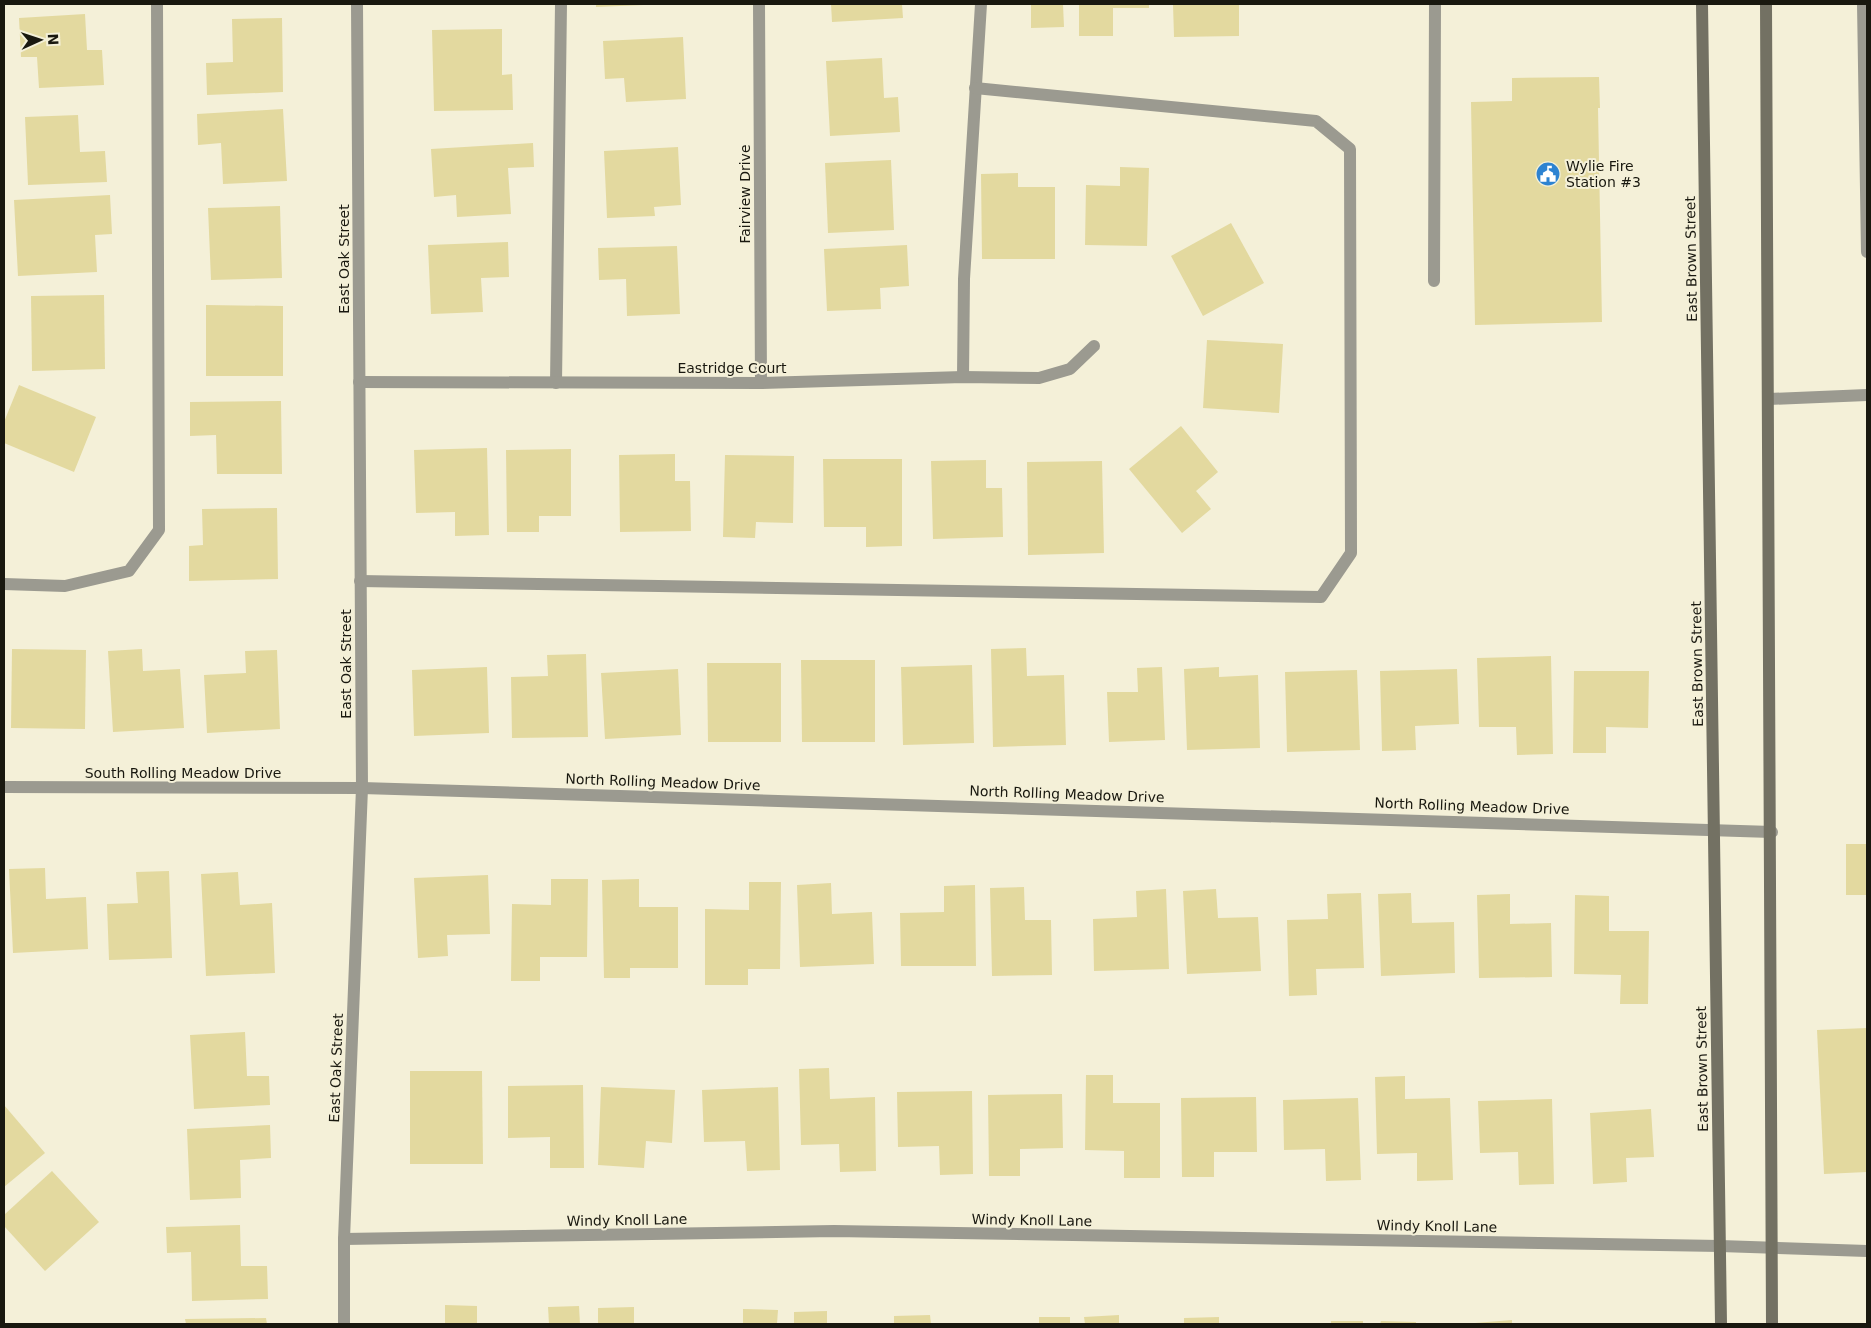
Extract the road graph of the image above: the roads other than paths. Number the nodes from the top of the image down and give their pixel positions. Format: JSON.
{"nodes":[{"id":1,"x":157,"y":4,"type":"edge"},
{"id":2,"x":358,"y":4,"type":"edge"},
{"id":3,"x":561,"y":4,"type":"edge"},
{"id":4,"x":759,"y":4,"type":"edge"},
{"id":5,"x":981,"y":4,"type":"edge"},
{"id":6,"x":1435,"y":4,"type":"edge"},
{"id":7,"x":1702,"y":4,"type":"edge"},
{"id":8,"x":1766,"y":4,"type":"edge"},
{"id":9,"x":1863,"y":4,"type":"edge"},
{"id":10,"x":1866,"y":72,"type":"edge"},
{"id":11,"x":975,"y":88,"type":"junction"},
{"id":12,"x":1867,"y":252,"type":"edge"},
{"id":13,"x":1434,"y":281,"type":"dead end"},
{"id":14,"x":1094,"y":346,"type":"dead end"},
{"id":15,"x":963,"y":377,"type":"junction"},
{"id":16,"x":359,"y":382,"type":"junction"},
{"id":17,"x":556,"y":382,"type":"junction"},
{"id":18,"x":761,"y":383,"type":"junction"},
{"id":19,"x":1867,"y":395,"type":"edge"},
{"id":20,"x":1769,"y":399,"type":"junction"},
{"id":21,"x":360,"y":581,"type":"junction"},
{"id":22,"x":4,"y":584,"type":"edge"},
{"id":23,"x":4,"y":787,"type":"edge"},
{"id":24,"x":362,"y":788,"type":"junction"},
{"id":25,"x":1714,"y":829,"type":"junction"},
{"id":26,"x":1772,"y":832,"type":"junction"},
{"id":27,"x":344,"y":1239,"type":"junction"},
{"id":28,"x":1720,"y":1246,"type":"junction"},
{"id":29,"x":1772,"y":1248,"type":"junction"},
{"id":30,"x":1867,"y":1251,"type":"edge"},
{"id":31,"x":344,"y":1324,"type":"edge"},
{"id":32,"x":1721,"y":1324,"type":"edge"},
{"id":33,"x":1772,"y":1324,"type":"edge"}],
"edges":[{"from":1,"to":22,"type":"street"},
{"from":2,"to":16,"type":"street","name":"East Oak Street"},
{"from":3,"to":17,"type":"street"},
{"from":4,"to":18,"type":"street","name":"Fairview Drive"},
{"from":5,"to":11,"type":"street"},
{"from":6,"to":13,"type":"street"},
{"from":7,"to":25,"type":"main road","name":"East Brown Street"},
{"from":8,"to":20,"type":"main road"},
{"from":9,"to":10,"type":"street"},
{"from":10,"to":12,"type":"street"},
{"from":11,"to":15,"type":"street"},
{"from":11,"to":21,"type":"street"},
{"from":14,"to":15,"type":"street","name":"Eastridge Court"},
{"from":15,"to":18,"type":"street","name":"Eastridge Court"},
{"from":16,"to":17,"type":"street","name":"Eastridge Court"},
{"from":16,"to":21,"type":"street","name":"East Oak Street"},
{"from":17,"to":18,"type":"street","name":"Eastridge Court"},
{"from":19,"to":20,"type":"street"},
{"from":20,"to":26,"type":"main road"},
{"from":21,"to":24,"type":"street","name":"East Oak Street"},
{"from":23,"to":24,"type":"street","name":"South Rolling Meadow Drive"},
{"from":24,"to":25,"type":"street","name":"North Rolling Meadow Drive"},
{"from":24,"to":27,"type":"street","name":"East Oak Street"},
{"from":25,"to":26,"type":"street","name":"North Rolling Meadow Drive"},
{"from":25,"to":28,"type":"main road","name":"East Brown Street"},
{"from":26,"to":29,"type":"main road"},
{"from":27,"to":28,"type":"street","name":"Windy Knoll Lane"},
{"from":27,"to":31,"type":"street","name":"East Oak Street"},
{"from":28,"to":29,"type":"street","name":"Windy Knoll Lane"},
{"from":28,"to":32,"type":"main road","name":"East Brown Street"},
{"from":29,"to":30,"type":"street","name":"Windy Knoll Lane"},
{"from":29,"to":33,"type":"main road"}]}
